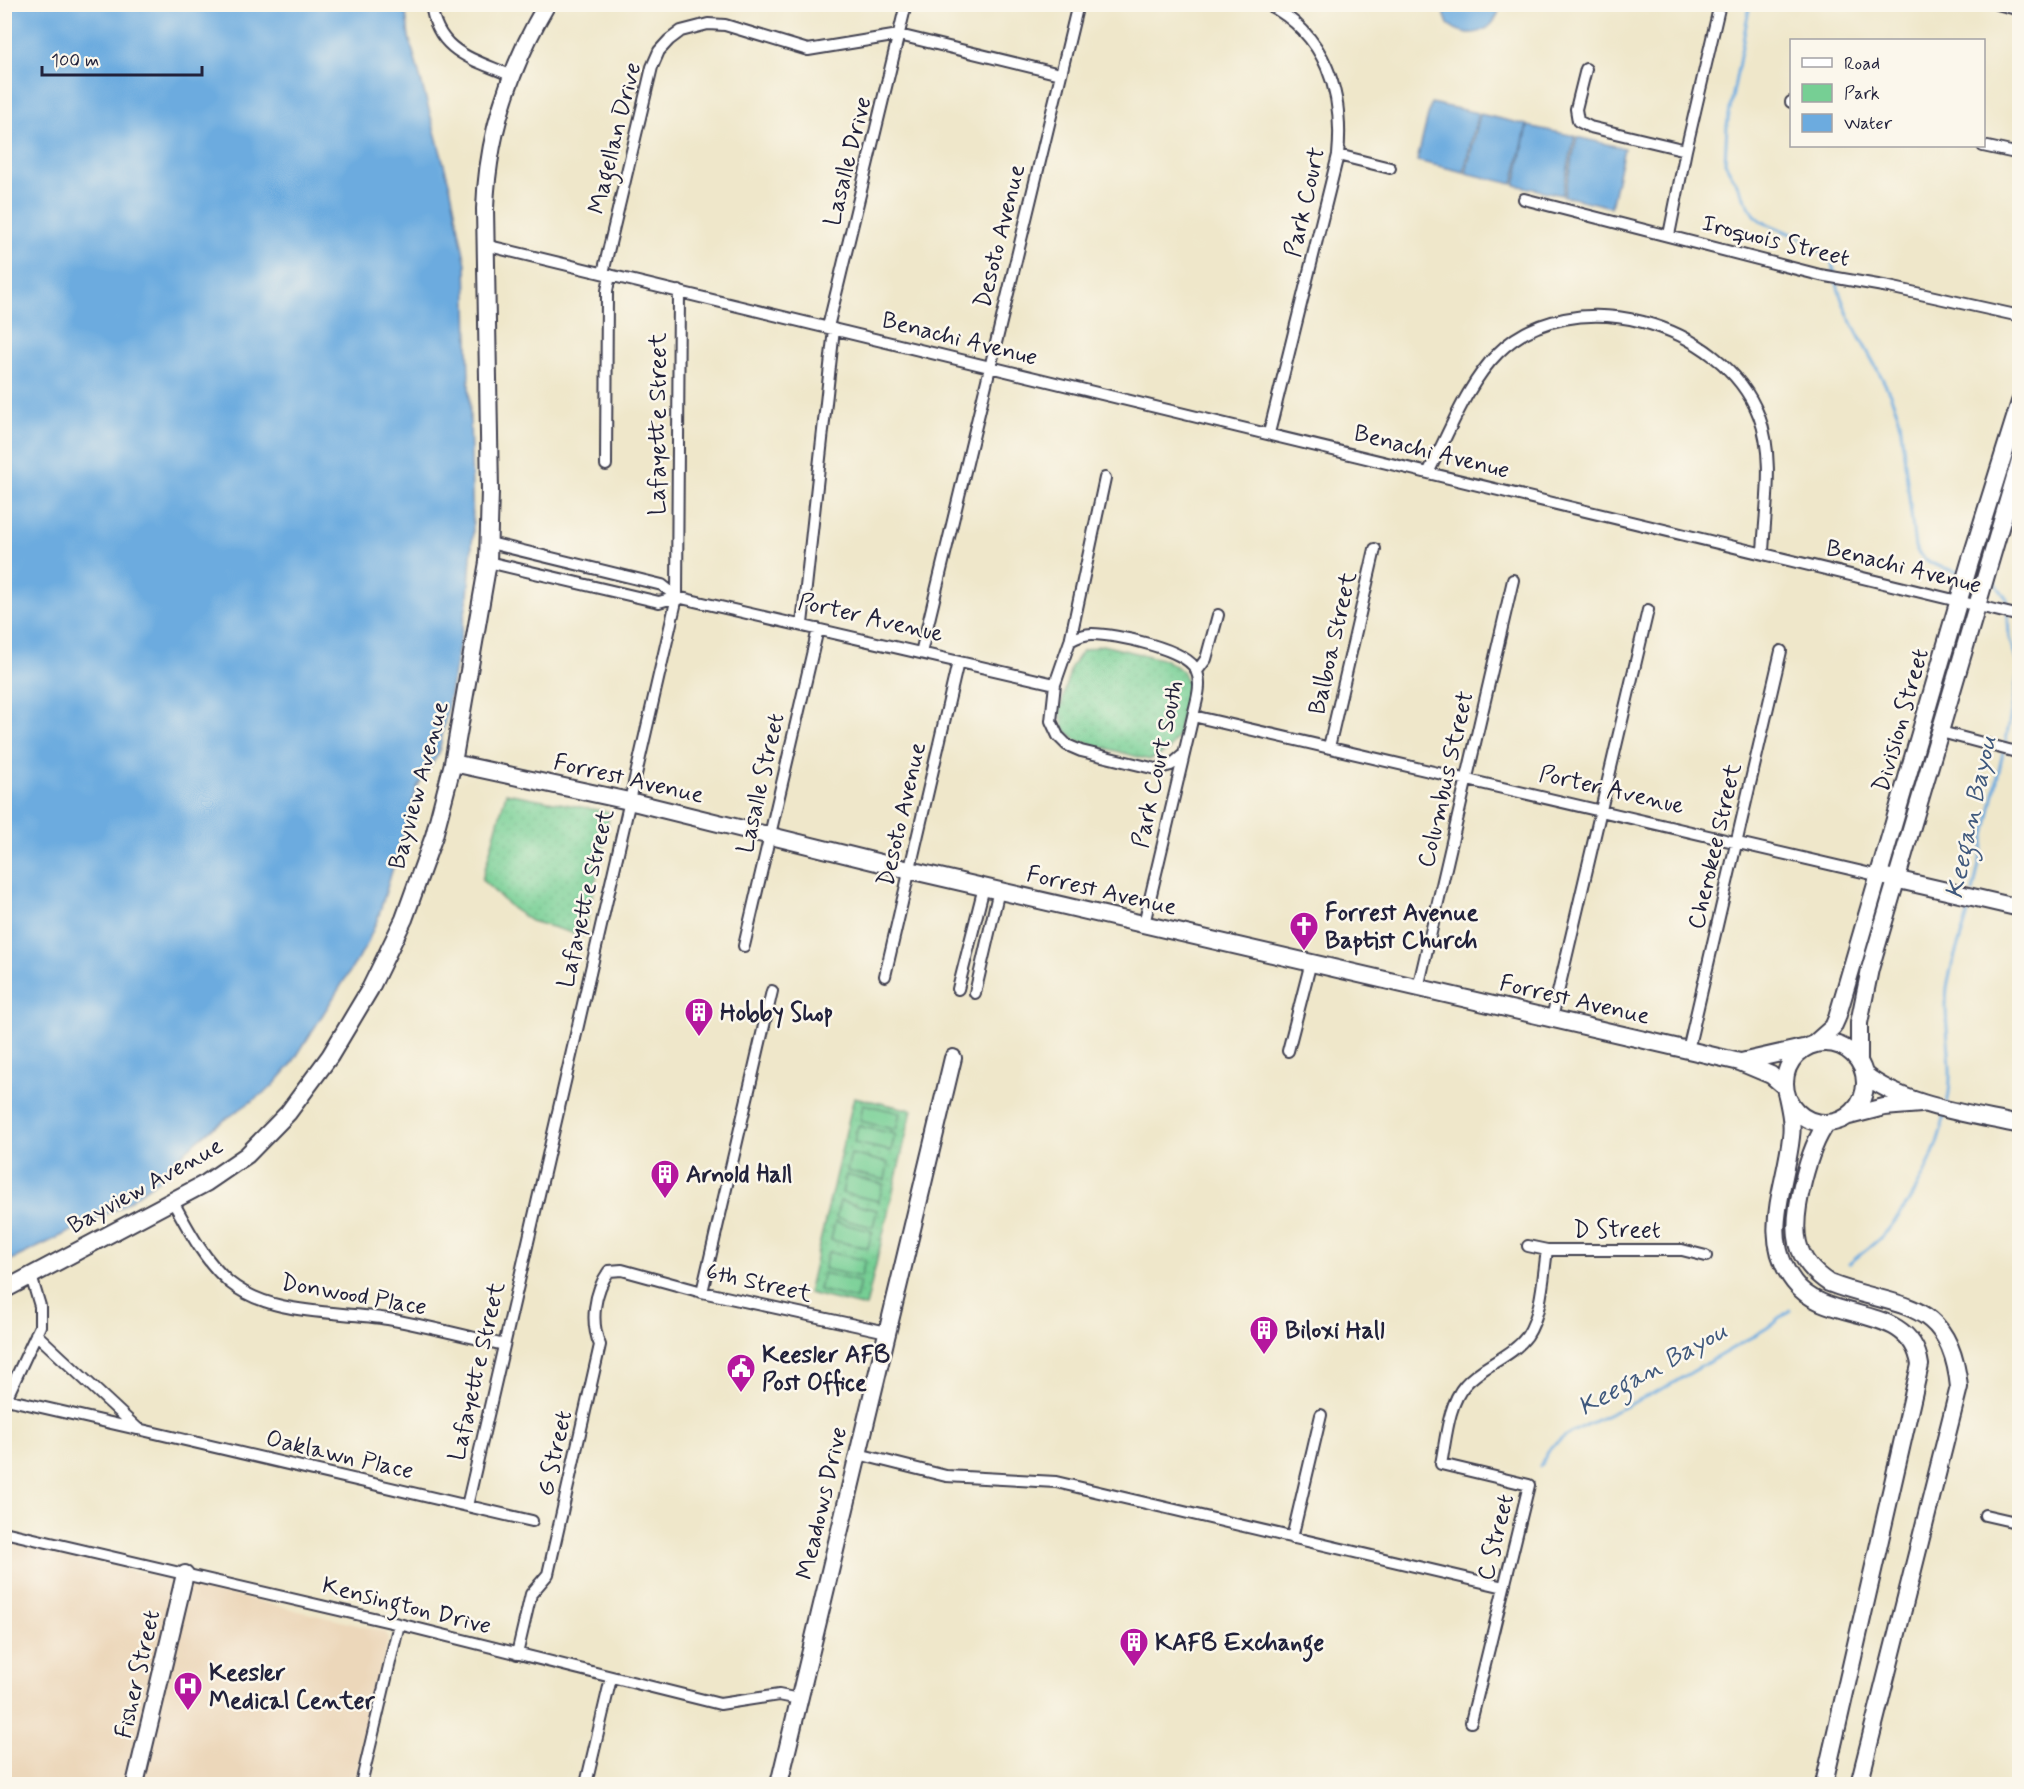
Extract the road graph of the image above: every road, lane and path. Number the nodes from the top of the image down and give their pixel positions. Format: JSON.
{"nodes":[{"id":1,"x":431,"y":4,"type":"edge"},
{"id":2,"x":546,"y":4,"type":"edge"},
{"id":3,"x":906,"y":4,"type":"edge"},
{"id":4,"x":1078,"y":4,"type":"edge"},
{"id":5,"x":1268,"y":4,"type":"edge"},
{"id":6,"x":1720,"y":4,"type":"edge"},
{"id":7,"x":1997,"y":4,"type":"edge"},
{"id":8,"x":2019,"y":10,"type":"edge"},
{"id":9,"x":899,"y":35,"type":"junction"},
{"id":10,"x":1586,"y":69,"type":"dead end"},
{"id":11,"x":1060,"y":74,"type":"junction"},
{"id":12,"x":512,"y":76,"type":"junction"},
{"id":13,"x":1985,"y":146,"type":"edge"},
{"id":14,"x":1686,"y":150,"type":"junction"},
{"id":15,"x":2019,"y":154,"type":"edge"},
{"id":16,"x":1338,"y":155,"type":"junction"},
{"id":17,"x":1390,"y":168,"type":"dead end"},
{"id":18,"x":1524,"y":199,"type":"dead end"},
{"id":19,"x":1669,"y":235,"type":"junction"},
{"id":20,"x":485,"y":245,"type":"junction"},
{"id":21,"x":606,"y":274,"type":"junction"},
{"id":22,"x":679,"y":291,"type":"junction"},
{"id":23,"x":2019,"y":316,"type":"edge"},
{"id":24,"x":831,"y":328,"type":"junction"},
{"id":25,"x":989,"y":367,"type":"junction"},
{"id":26,"x":2019,"y":402,"type":"edge"},
{"id":27,"x":1269,"y":433,"type":"junction"},
{"id":28,"x":2019,"y":460,"type":"edge"},
{"id":29,"x":606,"y":465,"type":"dead end"},
{"id":30,"x":1429,"y":471,"type":"junction"},
{"id":31,"x":1105,"y":478,"type":"dead end"},
{"id":32,"x":2016,"y":483,"type":"edge"},
{"id":33,"x":490,"y":543,"type":"junction"},
{"id":34,"x":1375,"y":549,"type":"dead end"},
{"id":35,"x":1763,"y":552,"type":"junction"},
{"id":36,"x":488,"y":562,"type":"junction"},
{"id":37,"x":1512,"y":579,"type":"dead end"},
{"id":38,"x":677,"y":597,"type":"junction"},
{"id":39,"x":1958,"y":602,"type":"junction"},
{"id":40,"x":1977,"y":606,"type":"junction"},
{"id":41,"x":1648,"y":610,"type":"dead end"},
{"id":42,"x":1218,"y":615,"type":"dead end"},
{"id":43,"x":2019,"y":616,"type":"edge"},
{"id":44,"x":802,"y":624,"type":"junction"},
{"id":45,"x":818,"y":628,"type":"junction"},
{"id":46,"x":1070,"y":641,"type":"junction"},
{"id":47,"x":1781,"y":651,"type":"dead end"},
{"id":48,"x":921,"y":653,"type":"junction"},
{"id":49,"x":958,"y":662,"type":"junction"},
{"id":50,"x":1197,"y":671,"type":"junction"},
{"id":51,"x":1055,"y":684,"type":"junction"},
{"id":52,"x":1193,"y":716,"type":"junction"},
{"id":53,"x":1941,"y":732,"type":"junction"},
{"id":54,"x":1329,"y":747,"type":"junction"},
{"id":55,"x":2018,"y":753,"type":"edge"},
{"id":56,"x":1184,"y":754,"type":"junction"},
{"id":57,"x":453,"y":763,"type":"junction"},
{"id":58,"x":1466,"y":780,"type":"junction"},
{"id":59,"x":628,"y":801,"type":"junction"},
{"id":60,"x":1601,"y":811,"type":"junction"},
{"id":61,"x":768,"y":835,"type":"junction"},
{"id":62,"x":1736,"y":843,"type":"junction"},
{"id":63,"x":909,"y":870,"type":"junction"},
{"id":64,"x":1889,"y":878,"type":"junction"},
{"id":65,"x":992,"y":888,"type":"junction"},
{"id":66,"x":2019,"y":908,"type":"edge"},
{"id":67,"x":1144,"y":924,"type":"junction"},
{"id":68,"x":744,"y":946,"type":"dead end"},
{"id":69,"x":1311,"y":962,"type":"junction"},
{"id":70,"x":885,"y":976,"type":"dead end"},
{"id":71,"x":1418,"y":988,"type":"junction"},
{"id":72,"x":958,"y":989,"type":"dead end"},
{"id":73,"x":772,"y":990,"type":"dead end"},
{"id":74,"x":975,"y":993,"type":"dead end"},
{"id":75,"x":1552,"y":1018,"type":"junction"},
{"id":76,"x":1810,"y":1046,"type":"junction"},
{"id":77,"x":1688,"y":1050,"type":"junction"},
{"id":78,"x":1288,"y":1051,"type":"dead end"},
{"id":79,"x":953,"y":1058,"type":"dead end"},
{"id":80,"x":1740,"y":1062,"type":"junction"},
{"id":81,"x":1862,"y":1067,"type":"junction"},
{"id":82,"x":1786,"y":1092,"type":"junction"},
{"id":83,"x":1933,"y":1105,"type":"junction"},
{"id":84,"x":1846,"y":1118,"type":"junction"},
{"id":85,"x":1827,"y":1123,"type":"junction"},
{"id":86,"x":2019,"y":1125,"type":"edge"},
{"id":87,"x":172,"y":1200,"type":"junction"},
{"id":88,"x":1528,"y":1245,"type":"dead end"},
{"id":89,"x":1547,"y":1250,"type":"junction"},
{"id":90,"x":1706,"y":1256,"type":"dead end"},
{"id":91,"x":622,"y":1270,"type":"joint"},
{"id":92,"x":31,"y":1276,"type":"junction"},
{"id":93,"x":4,"y":1290,"type":"edge"},
{"id":94,"x":702,"y":1292,"type":"junction"},
{"id":95,"x":887,"y":1332,"type":"junction"},
{"id":96,"x":36,"y":1334,"type":"junction"},
{"id":97,"x":504,"y":1345,"type":"junction"},
{"id":98,"x":1320,"y":1415,"type":"dead end"},
{"id":99,"x":138,"y":1429,"type":"junction"},
{"id":100,"x":858,"y":1454,"type":"junction"},
{"id":101,"x":467,"y":1506,"type":"junction"},
{"id":102,"x":1985,"y":1515,"type":"dead end"},
{"id":103,"x":532,"y":1521,"type":"dead end"},
{"id":104,"x":2019,"y":1523,"type":"edge"},
{"id":105,"x":4,"y":1532,"type":"edge"},
{"id":106,"x":1292,"y":1538,"type":"junction"},
{"id":107,"x":185,"y":1574,"type":"junction"},
{"id":108,"x":1504,"y":1587,"type":"junction"},
{"id":109,"x":399,"y":1624,"type":"junction"},
{"id":110,"x":517,"y":1654,"type":"junction"},
{"id":111,"x":611,"y":1678,"type":"junction"},
{"id":112,"x":799,"y":1699,"type":"junction"},
{"id":113,"x":1472,"y":1722,"type":"dead end"},
{"id":114,"x":135,"y":1785,"type":"edge"},
{"id":115,"x":361,"y":1785,"type":"edge"},
{"id":116,"x":586,"y":1785,"type":"edge"},
{"id":117,"x":779,"y":1785,"type":"edge"},
{"id":118,"x":1824,"y":1785,"type":"edge"},
{"id":119,"x":1859,"y":1785,"type":"edge"}],
"edges":[{"from":1,"to":12,"type":"street"},
{"from":2,"to":12,"type":"street"},
{"from":3,"to":9,"type":"street","name":"Lasalle Drive"},
{"from":4,"to":11,"type":"street","name":"Desoto Avenue"},
{"from":5,"to":16,"type":"street","name":"Park Court"},
{"from":6,"to":14,"type":"street"},
{"from":7,"to":8,"type":"street"},
{"from":9,"to":11,"type":"street"},
{"from":9,"to":21,"type":"street","name":"Magellan Drive"},
{"from":9,"to":24,"type":"street","name":"Lasalle Drive"},
{"from":10,"to":14,"type":"street"},
{"from":11,"to":25,"type":"street","name":"Desoto Avenue"},
{"from":12,"to":20,"type":"street","name":"Bayview Avenue"},
{"from":13,"to":15,"type":"street"},
{"from":14,"to":19,"type":"street"},
{"from":16,"to":17,"type":"street"},
{"from":16,"to":27,"type":"street","name":"Park Court"},
{"from":18,"to":19,"type":"street","name":"Iroquois Street"},
{"from":19,"to":23,"type":"street","name":"Iroquois Street"},
{"from":20,"to":21,"type":"street","name":"Benachi Avenue"},
{"from":20,"to":33,"type":"street","name":"Bayview Avenue"},
{"from":21,"to":22,"type":"street","name":"Benachi Avenue"},
{"from":21,"to":29,"type":"street","name":"Magellan Drive"},
{"from":22,"to":24,"type":"street","name":"Benachi Avenue"},
{"from":22,"to":38,"type":"street","name":"Lafayette Street"},
{"from":24,"to":25,"type":"street","name":"Benachi Avenue"},
{"from":24,"to":44,"type":"street"},
{"from":25,"to":27,"type":"street","name":"Benachi Avenue"},
{"from":25,"to":48,"type":"street","name":"Desoto Avenue"},
{"from":26,"to":39,"type":"street","name":"Division Street"},
{"from":27,"to":30,"type":"street","name":"Benachi Avenue"},
{"from":28,"to":32,"type":"street","name":"Division Street"},
{"from":30,"to":35,"type":"street","name":"Benachi Avenue"},
{"from":30,"to":35,"type":"street"},
{"from":31,"to":46,"type":"street"},
{"from":32,"to":40,"type":"street","name":"Division Street"},
{"from":33,"to":36,"type":"street","name":"Bayview Avenue"},
{"from":33,"to":38,"type":"street","name":"Porter Avenue"},
{"from":34,"to":54,"type":"street","name":"Balboa Street"},
{"from":35,"to":39,"type":"street","name":"Benachi Avenue"},
{"from":36,"to":38,"type":"street","name":"Porter Avenue"},
{"from":36,"to":57,"type":"street","name":"Bayview Avenue"},
{"from":37,"to":58,"type":"street","name":"Columbus Street"},
{"from":38,"to":44,"type":"street","name":"Porter Avenue"},
{"from":38,"to":59,"type":"street","name":"Lafayette Street"},
{"from":39,"to":40,"type":"street","name":"Benachi Avenue"},
{"from":39,"to":64,"type":"street","name":"Division Street"},
{"from":40,"to":43,"type":"street","name":"Benachi Avenue"},
{"from":40,"to":53,"type":"street","name":"Division Street"},
{"from":41,"to":60,"type":"street"},
{"from":42,"to":50,"type":"street","name":"Park Court South"},
{"from":44,"to":45,"type":"street","name":"Porter Avenue"},
{"from":45,"to":48,"type":"street","name":"Porter Avenue"},
{"from":45,"to":61,"type":"street","name":"Lasalle Street"},
{"from":46,"to":50,"type":"street"},
{"from":46,"to":51,"type":"street"},
{"from":47,"to":62,"type":"street","name":"Cherokee Street"},
{"from":48,"to":49,"type":"street","name":"Porter Avenue"},
{"from":49,"to":51,"type":"street","name":"Porter Avenue"},
{"from":49,"to":63,"type":"street","name":"Desoto Avenue"},
{"from":50,"to":52,"type":"street","name":"Park Court South"},
{"from":51,"to":56,"type":"street"},
{"from":52,"to":54,"type":"street","name":"Porter Avenue"},
{"from":52,"to":56,"type":"street","name":"Park Court South"},
{"from":53,"to":55,"type":"street"},
{"from":53,"to":64,"type":"street","name":"Division Street"},
{"from":54,"to":58,"type":"street","name":"Porter Avenue"},
{"from":56,"to":67,"type":"street","name":"Park Court South"},
{"from":57,"to":59,"type":"street","name":"Forrest Avenue"},
{"from":57,"to":87,"type":"street","name":"Bayview Avenue"},
{"from":58,"to":60,"type":"street","name":"Porter Avenue"},
{"from":58,"to":71,"type":"street","name":"Columbus Street"},
{"from":59,"to":61,"type":"street","name":"Forrest Avenue"},
{"from":59,"to":97,"type":"street","name":"Lafayette Street"},
{"from":60,"to":62,"type":"street","name":"Porter Avenue"},
{"from":60,"to":75,"type":"street"},
{"from":61,"to":63,"type":"street","name":"Forrest Avenue"},
{"from":61,"to":68,"type":"street","name":"Lasalle Street"},
{"from":62,"to":64,"type":"street","name":"Porter Avenue"},
{"from":62,"to":77,"type":"street","name":"Cherokee Street"},
{"from":63,"to":65,"type":"street","name":"Forrest Avenue"},
{"from":63,"to":70,"type":"street","name":"Desoto Avenue"},
{"from":64,"to":66,"type":"street","name":"Porter Avenue"},
{"from":64,"to":76,"type":"street","name":"Division Street"},
{"from":64,"to":81,"type":"street","name":"Division Street"},
{"from":65,"to":67,"type":"street","name":"Forrest Avenue"},
{"from":65,"to":72,"type":"street"},
{"from":65,"to":74,"type":"street"},
{"from":67,"to":69,"type":"street","name":"Forrest Avenue"},
{"from":69,"to":71,"type":"street","name":"Forrest Avenue"},
{"from":69,"to":78,"type":"street"},
{"from":71,"to":75,"type":"street","name":"Forrest Avenue"},
{"from":73,"to":94,"type":"street"},
{"from":75,"to":77,"type":"street","name":"Forrest Avenue"},
{"from":76,"to":80,"type":"street","name":"Forrest Avenue"},
{"from":76,"to":81,"type":"street"},
{"from":76,"to":82,"type":"street"},
{"from":77,"to":80,"type":"street","name":"Forrest Avenue"},
{"from":79,"to":95,"type":"street","name":"Meadows Drive"},
{"from":80,"to":82,"type":"street","name":"Forrest Avenue"},
{"from":81,"to":83,"type":"street"},
{"from":81,"to":84,"type":"street"},
{"from":82,"to":85,"type":"street"},
{"from":82,"to":118,"type":"street"},
{"from":83,"to":84,"type":"street"},
{"from":83,"to":86,"type":"street"},
{"from":84,"to":85,"type":"street"},
{"from":85,"to":119,"type":"street"},
{"from":87,"to":92,"type":"street","name":"Bayview Avenue"},
{"from":87,"to":97,"type":"street","name":"Donwood Place"},
{"from":88,"to":89,"type":"street","name":"D Street"},
{"from":89,"to":90,"type":"street","name":"D Street"},
{"from":89,"to":108,"type":"street","name":"C Street"},
{"from":91,"to":94,"type":"street","name":"6th Street"},
{"from":91,"to":110,"type":"street","name":"G Street"},
{"from":92,"to":93,"type":"street","name":"Bayview Avenue"},
{"from":92,"to":96,"type":"street","name":"Oaklawn Place"},
{"from":94,"to":95,"type":"street","name":"6th Street"},
{"from":95,"to":100,"type":"street","name":"Meadows Drive"},
{"from":96,"to":99,"type":"street","name":"Oaklawn Place"},
{"from":96,"to":99,"type":"street","name":"Oaklawn Place"},
{"from":97,"to":101,"type":"street","name":"Lafayette Street"},
{"from":98,"to":106,"type":"street"},
{"from":99,"to":101,"type":"street","name":"Oaklawn Place"},
{"from":100,"to":106,"type":"street"},
{"from":100,"to":112,"type":"street","name":"Meadows Drive"},
{"from":101,"to":103,"type":"street","name":"Oaklawn Place"},
{"from":102,"to":104,"type":"street"},
{"from":105,"to":107,"type":"street","name":"Kensington Drive"},
{"from":106,"to":108,"type":"street"},
{"from":107,"to":109,"type":"street","name":"Kensington Drive"},
{"from":107,"to":114,"type":"street","name":"Fisher Street"},
{"from":108,"to":113,"type":"street","name":"C Street"},
{"from":109,"to":110,"type":"street","name":"Kensington Drive"},
{"from":109,"to":115,"type":"street"},
{"from":110,"to":111,"type":"street","name":"Kensington Drive"},
{"from":111,"to":112,"type":"street","name":"Kensington Drive"},
{"from":111,"to":116,"type":"street"},
{"from":112,"to":117,"type":"street","name":"Meadows Drive"}]}
